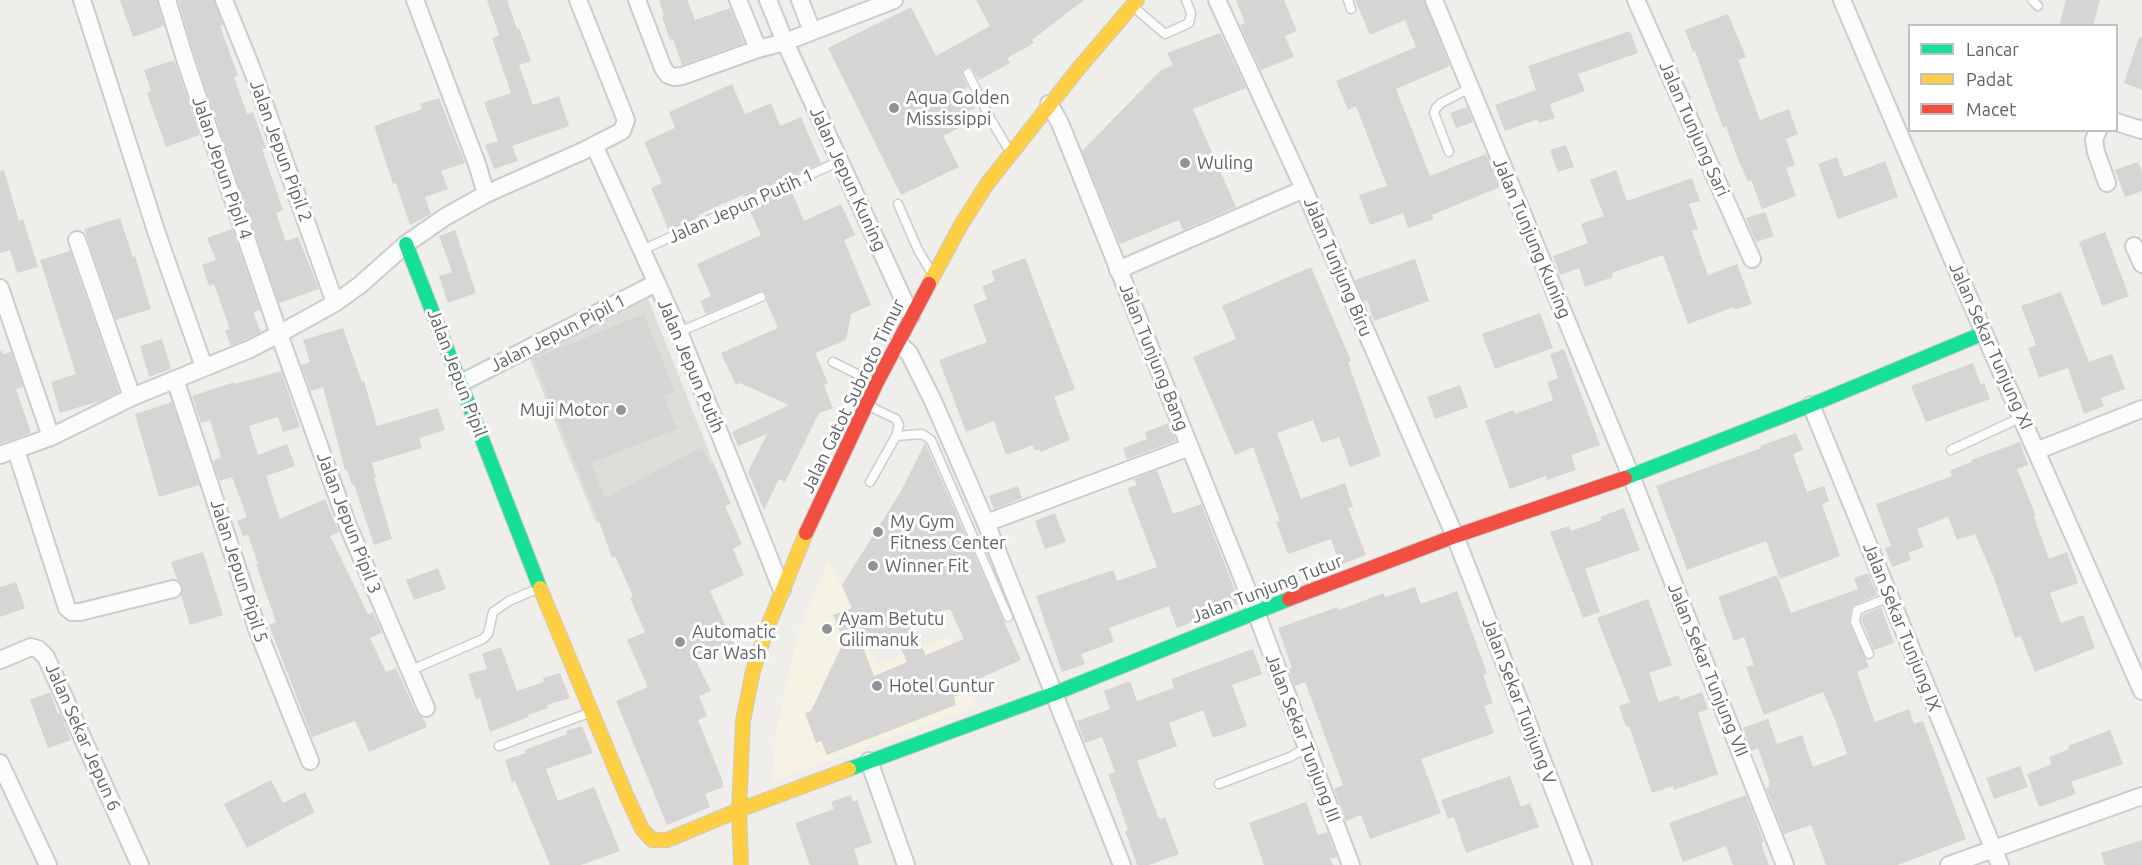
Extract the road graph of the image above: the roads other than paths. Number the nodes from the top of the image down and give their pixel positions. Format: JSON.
{"nodes":[{"id":1,"x":82,"y":0,"type":"edge"},
{"id":2,"x":167,"y":0,"type":"edge"},
{"id":3,"x":224,"y":0,"type":"edge"},
{"id":4,"x":415,"y":0,"type":"edge"},
{"id":5,"x":578,"y":0,"type":"edge"},
{"id":6,"x":637,"y":0,"type":"edge"},
{"id":7,"x":738,"y":0,"type":"edge"},
{"id":8,"x":768,"y":0,"type":"edge"},
{"id":9,"x":800,"y":0,"type":"edge"},
{"id":10,"x":894,"y":0,"type":"edge"},
{"id":11,"x":1186,"y":0,"type":"edge"},
{"id":12,"x":1216,"y":0,"type":"edge"},
{"id":13,"x":1434,"y":0,"type":"edge"},
{"id":14,"x":1636,"y":0,"type":"edge"},
{"id":15,"x":1842,"y":0,"type":"edge"},
{"id":16,"x":1135,"y":3,"type":"edge"},
{"id":17,"x":812,"y":31,"type":"junction"},
{"id":18,"x":785,"y":42,"type":"junction"},
{"id":19,"x":758,"y":49,"type":"junction"},
{"id":20,"x":968,"y":73,"type":"dead end"},
{"id":21,"x":1470,"y":88,"type":"junction"},
{"id":22,"x":1049,"y":104,"type":"junction"},
{"id":23,"x":2118,"y":123,"type":"edge"},
{"id":24,"x":2142,"y":130,"type":"edge"},
{"id":25,"x":2097,"y":132,"type":"edge"},
{"id":26,"x":594,"y":145,"type":"junction"},
{"id":27,"x":1011,"y":152,"type":"junction"},
{"id":28,"x":1449,"y":152,"type":"dead end"},
{"id":29,"x":840,"y":161,"type":"junction"},
{"id":30,"x":2108,"y":183,"type":"dead end"},
{"id":31,"x":1305,"y":189,"type":"junction"},
{"id":32,"x":486,"y":194,"type":"junction"},
{"id":33,"x":898,"y":204,"type":"dead end"},
{"id":34,"x":76,"y":240,"type":"dead end"},
{"id":35,"x":406,"y":244,"type":"junction"},
{"id":36,"x":2134,"y":246,"type":"dead end"},
{"id":37,"x":642,"y":250,"type":"junction"},
{"id":38,"x":1752,"y":259,"type":"dead end"},
{"id":39,"x":2142,"y":264,"type":"edge"},
{"id":40,"x":1119,"y":270,"type":"junction"},
{"id":41,"x":934,"y":276,"type":"junction"},
{"id":42,"x":656,"y":284,"type":"junction"},
{"id":43,"x":0,"y":288,"type":"edge"},
{"id":44,"x":761,"y":297,"type":"dead end"},
{"id":45,"x":335,"y":303,"type":"junction"},
{"id":46,"x":911,"y":316,"type":"junction"},
{"id":47,"x":679,"y":332,"type":"junction"},
{"id":48,"x":1984,"y":333,"type":"junction"},
{"id":49,"x":279,"y":334,"type":"junction"},
{"id":50,"x":898,"y":343,"type":"junction"},
{"id":51,"x":833,"y":362,"type":"dead end"},
{"id":52,"x":204,"y":367,"type":"junction"},
{"id":53,"x":175,"y":379,"type":"junction"},
{"id":54,"x":461,"y":383,"type":"junction"},
{"id":55,"x":876,"y":384,"type":"junction"},
{"id":56,"x":132,"y":397,"type":"junction"},
{"id":57,"x":867,"y":405,"type":"junction"},
{"id":58,"x":1811,"y":405,"type":"junction"},
{"id":59,"x":2142,"y":409,"type":"edge"},
{"id":60,"x":2022,"y":417,"type":"junction"},
{"id":61,"x":51,"y":436,"type":"junction"},
{"id":62,"x":896,"y":436,"type":"junction"},
{"id":63,"x":1190,"y":447,"type":"junction"},
{"id":64,"x":16,"y":450,"type":"junction"},
{"id":65,"x":1951,"y":450,"type":"dead end"},
{"id":66,"x":2036,"y":451,"type":"junction"},
{"id":67,"x":0,"y":455,"type":"edge"},
{"id":68,"x":1631,"y":476,"type":"junction"},
{"id":69,"x":870,"y":482,"type":"dead end"},
{"id":70,"x":986,"y":523,"type":"junction"},
{"id":71,"x":1455,"y":536,"type":"junction"},
{"id":72,"x":540,"y":588,"type":"junction"},
{"id":73,"x":173,"y":589,"type":"dead end"},
{"id":74,"x":782,"y":590,"type":"junction"},
{"id":75,"x":1890,"y":597,"type":"junction"},
{"id":76,"x":1256,"y":612,"type":"junction"},
{"id":77,"x":1008,"y":617,"type":"dead end"},
{"id":78,"x":1869,"y":654,"type":"dead end"},
{"id":79,"x":0,"y":660,"type":"edge"},
{"id":80,"x":409,"y":671,"type":"junction"},
{"id":81,"x":2142,"y":691,"type":"edge"},
{"id":82,"x":1053,"y":694,"type":"junction"},
{"id":83,"x":426,"y":708,"type":"dead end"},
{"id":84,"x":592,"y":712,"type":"junction"},
{"id":85,"x":499,"y":746,"type":"dead end"},
{"id":86,"x":1306,"y":748,"type":"junction"},
{"id":87,"x":310,"y":761,"type":"dead end"},
{"id":88,"x":869,"y":761,"type":"junction"},
{"id":89,"x":0,"y":763,"type":"edge"},
{"id":90,"x":1219,"y":784,"type":"dead end"},
{"id":91,"x":2142,"y":796,"type":"edge"},
{"id":92,"x":739,"y":810,"type":"junction"},
{"id":93,"x":1993,"y":849,"type":"junction"},
{"id":94,"x":48,"y":865,"type":"edge"},
{"id":95,"x":140,"y":865,"type":"edge"},
{"id":96,"x":741,"y":865,"type":"edge"},
{"id":97,"x":906,"y":865,"type":"edge"},
{"id":98,"x":1122,"y":865,"type":"edge"},
{"id":99,"x":1351,"y":865,"type":"edge"},
{"id":100,"x":1582,"y":865,"type":"edge"},
{"id":101,"x":1785,"y":865,"type":"edge"},
{"id":102,"x":1949,"y":865,"type":"edge"},
{"id":103,"x":2000,"y":865,"type":"edge"}],
"edges":[{"from":1,"to":52,"type":"street"},
{"from":2,"to":49,"type":"street","name":"Jalan Jepun Pipil 4"},
{"from":3,"to":45,"type":"street","name":"Jalan Jepun Pipil 2"},
{"from":4,"to":32,"type":"street"},
{"from":5,"to":26,"type":"street"},
{"from":6,"to":19,"type":"street"},
{"from":7,"to":19,"type":"street"},
{"from":8,"to":18,"type":"street","name":"Jalan Jepun Kuning"},
{"from":9,"to":17,"type":"street"},
{"from":10,"to":17,"type":"street"},
{"from":11,"to":16,"type":"lane"},
{"from":12,"to":31,"type":"street","name":"Jalan Tunjung Biru"},
{"from":13,"to":21,"type":"street","name":"Jalan Tunjung Kuning"},
{"from":14,"to":38,"type":"street","name":"Jalan Tunjung Sari"},
{"from":15,"to":48,"type":"street","name":"Jalan Sekar Tunjung XI"},
{"from":16,"to":22,"type":"main road","name":"Jalan Gatot Subroto Timur"},
{"from":17,"to":18,"type":"street"},
{"from":18,"to":19,"type":"street"},
{"from":18,"to":29,"type":"street","name":"Jalan Jepun Kuning"},
{"from":20,"to":27,"type":"lane"},
{"from":21,"to":28,"type":"lane"},
{"from":21,"to":68,"type":"street","name":"Jalan Tunjung Kuning"},
{"from":22,"to":27,"type":"main road","name":"Jalan Gatot Subroto Timur"},
{"from":22,"to":40,"type":"street","name":"Jalan Tunjung Bang"},
{"from":23,"to":24,"type":"street"},
{"from":25,"to":30,"type":"street"},
{"from":26,"to":32,"type":"street"},
{"from":26,"to":37,"type":"street","name":"Jalan Jepun Putih"},
{"from":27,"to":41,"type":"main road","name":"Jalan Gatot Subroto Timur"},
{"from":29,"to":37,"type":"lane","name":"Jalan Jepun Putih 1"},
{"from":29,"to":46,"type":"street","name":"Jalan Jepun Kuning"},
{"from":31,"to":40,"type":"street"},
{"from":31,"to":71,"type":"street","name":"Jalan Tunjung Biru"},
{"from":32,"to":35,"type":"street"},
{"from":33,"to":41,"type":"lane"},
{"from":34,"to":56,"type":"street"},
{"from":35,"to":45,"type":"street"},
{"from":35,"to":54,"type":"main road","name":"Jalan Jepun Pipil"},
{"from":36,"to":39,"type":"street"},
{"from":37,"to":42,"type":"street","name":"Jalan Jepun Putih"},
{"from":40,"to":63,"type":"street","name":"Jalan Tunjung Bang"},
{"from":41,"to":46,"type":"main road","name":"Jalan Gatot Subroto Timur"},
{"from":42,"to":47,"type":"street","name":"Jalan Jepun Putih"},
{"from":42,"to":54,"type":"street","name":"Jalan Jepun Pipil 1"},
{"from":43,"to":61,"type":"street"},
{"from":44,"to":47,"type":"lane"},
{"from":45,"to":49,"type":"street"},
{"from":46,"to":50,"type":"main road","name":"Jalan Gatot Subroto Timur"},
{"from":47,"to":74,"type":"street","name":"Jalan Jepun Putih"},
{"from":48,"to":58,"type":"main road","name":"Jalan Tunjung Tutur"},
{"from":48,"to":60,"type":"street","name":"Jalan Sekar Tunjung XI"},
{"from":49,"to":52,"type":"street"},
{"from":49,"to":80,"type":"street","name":"Jalan Jepun Pipil 3"},
{"from":50,"to":55,"type":"main road","name":"Jalan Gatot Subroto Timur"},
{"from":50,"to":70,"type":"street"},
{"from":51,"to":55,"type":"lane"},
{"from":52,"to":53,"type":"street"},
{"from":53,"to":56,"type":"street"},
{"from":53,"to":87,"type":"street","name":"Jalan Jepun Pipil 5"},
{"from":54,"to":72,"type":"main road","name":"Jalan Jepun Pipil"},
{"from":55,"to":57,"type":"main road","name":"Jalan Gatot Subroto Timur"},
{"from":56,"to":61,"type":"street"},
{"from":57,"to":62,"type":"lane"},
{"from":57,"to":74,"type":"main road","name":"Jalan Gatot Subroto Timur"},
{"from":58,"to":68,"type":"main road","name":"Jalan Tunjung Tutur"},
{"from":58,"to":75,"type":"street","name":"Jalan Sekar Tunjung IX"},
{"from":59,"to":66,"type":"street"},
{"from":60,"to":65,"type":"lane"},
{"from":60,"to":66,"type":"street","name":"Jalan Sekar Tunjung XI"},
{"from":61,"to":64,"type":"street"},
{"from":62,"to":69,"type":"lane"},
{"from":62,"to":77,"type":"lane"},
{"from":63,"to":70,"type":"street"},
{"from":63,"to":76,"type":"street","name":"Jalan Tunjung Bang"},
{"from":64,"to":67,"type":"street"},
{"from":64,"to":73,"type":"street"},
{"from":66,"to":81,"type":"street","name":"Jalan Sekar Tunjung XI"},
{"from":68,"to":71,"type":"main road","name":"Jalan Tunjung Tutur"},
{"from":68,"to":101,"type":"street","name":"Jalan Sekar Tunjung VII"},
{"from":70,"to":82,"type":"street"},
{"from":71,"to":76,"type":"main road","name":"Jalan Tunjung Tutur"},
{"from":71,"to":100,"type":"street","name":"Jalan Sekar Tunjung V"},
{"from":72,"to":80,"type":"lane"},
{"from":72,"to":84,"type":"main road","name":"Jalan Jepun Pipil"},
{"from":74,"to":92,"type":"main road","name":"Jalan Gatot Subroto Timur"},
{"from":75,"to":78,"type":"lane"},
{"from":75,"to":93,"type":"street","name":"Jalan Sekar Tunjung IX"},
{"from":76,"to":82,"type":"main road","name":"Jalan Tunjung Tutur"},
{"from":76,"to":86,"type":"street","name":"Jalan Sekar Tunjung III"},
{"from":79,"to":95,"type":"street","name":"Jalan Sekar Jepun 6"},
{"from":80,"to":83,"type":"street","name":"Jalan Jepun Pipil 3"},
{"from":82,"to":88,"type":"main road","name":"Jalan Tunjung Tutur"},
{"from":82,"to":98,"type":"street"},
{"from":84,"to":85,"type":"lane"},
{"from":84,"to":92,"type":"main road","name":"Jalan Jepun Pipil"},
{"from":86,"to":90,"type":"lane"},
{"from":86,"to":99,"type":"street","name":"Jalan Sekar Tunjung III"},
{"from":88,"to":92,"type":"main road","name":"Jalan Tunjung Tutur"},
{"from":88,"to":97,"type":"street"},
{"from":89,"to":94,"type":"street"},
{"from":91,"to":93,"type":"street"},
{"from":92,"to":96,"type":"main road","name":"Jalan Gatot Subroto Timur"},
{"from":93,"to":102,"type":"street"},
{"from":93,"to":103,"type":"street","name":"Jalan Sekar Tunjung IX"}]}
